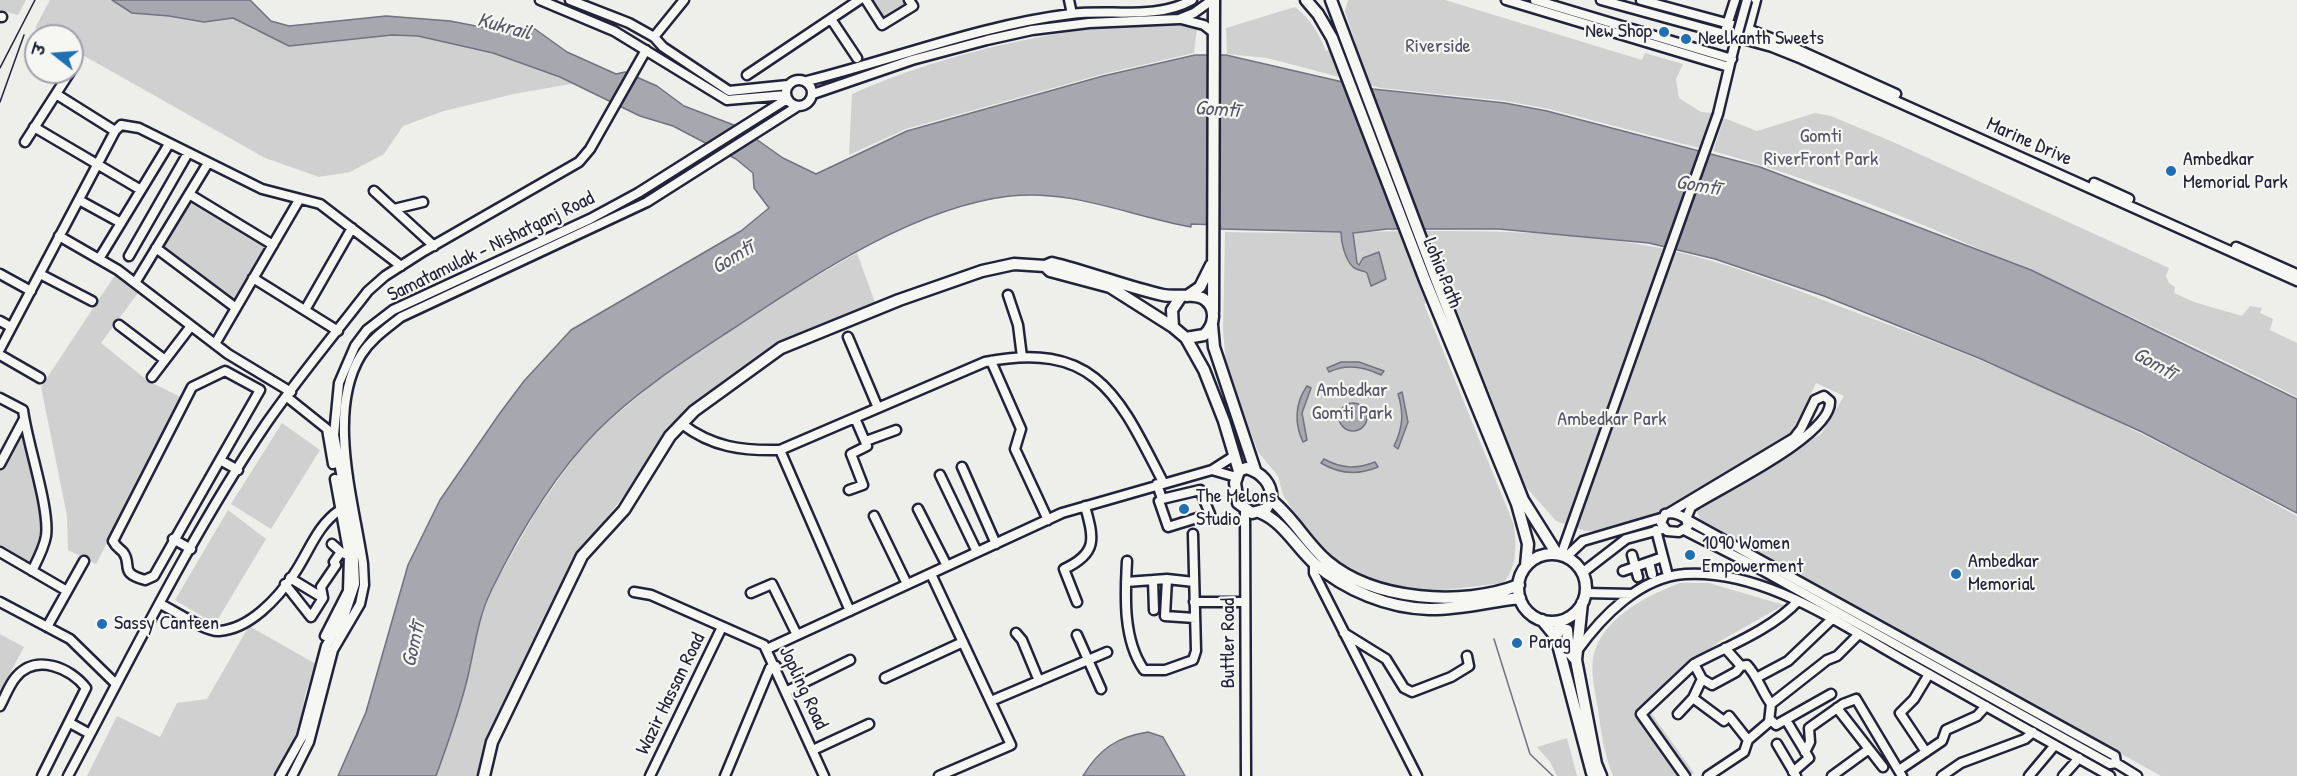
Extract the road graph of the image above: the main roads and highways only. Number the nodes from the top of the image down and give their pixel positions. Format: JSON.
{"nodes":[{"id":1,"x":1213,"y":0,"type":"edge"},
{"id":2,"x":1306,"y":0,"type":"edge"},
{"id":3,"x":1330,"y":0,"type":"edge"},
{"id":4,"x":1337,"y":37,"type":"junction"},
{"id":5,"x":1212,"y":262,"type":"junction"},
{"id":6,"x":1045,"y":266,"type":"junction"},
{"id":7,"x":1430,"y":278,"type":"junction"},
{"id":8,"x":1183,"y":297,"type":"junction"},
{"id":9,"x":1213,"y":320,"type":"junction"},
{"id":10,"x":1173,"y":327,"type":"junction"},
{"id":11,"x":1186,"y":338,"type":"junction"},
{"id":12,"x":1255,"y":470,"type":"junction"},
{"id":13,"x":1238,"y":474,"type":"junction"},
{"id":14,"x":1271,"y":501,"type":"junction"},
{"id":15,"x":1259,"y":512,"type":"junction"},
{"id":16,"x":1562,"y":555,"type":"junction"},
{"id":17,"x":1526,"y":566,"type":"junction"},
{"id":18,"x":1519,"y":585,"type":"junction"},
{"id":19,"x":1520,"y":597,"type":"junction"},
{"id":20,"x":1584,"y":598,"type":"junction"},
{"id":21,"x":1542,"y":620,"type":"junction"},
{"id":22,"x":1556,"y":637,"type":"junction"},
{"id":23,"x":1575,"y":656,"type":"junction"},
{"id":24,"x":490,"y":754,"type":"junction"},
{"id":25,"x":484,"y":776,"type":"edge"},
{"id":26,"x":492,"y":776,"type":"edge"},
{"id":27,"x":1594,"y":776,"type":"edge"},
{"id":28,"x":1601,"y":776,"type":"edge"}],
"edges":[{"from":1,"to":5,"type":"main road"},
{"from":2,"to":4,"type":"main road","name":"Lohia Path"},
{"from":3,"to":4,"type":"main road","name":"Lohia Path"},
{"from":4,"to":7,"type":"main road","name":"Lohia Path"},
{"from":5,"to":8,"type":"main road"},
{"from":5,"to":9,"type":"main road"},
{"from":6,"to":8,"type":"main road"},
{"from":6,"to":10,"type":"main road"},
{"from":6,"to":24,"type":"main road"},
{"from":7,"to":16,"type":"main road","name":"Lohia Path"},
{"from":7,"to":17,"type":"main road","name":"Lohia Path"},
{"from":8,"to":9,"type":"main road"},
{"from":8,"to":10,"type":"main road"},
{"from":9,"to":11,"type":"main road"},
{"from":9,"to":12,"type":"main road"},
{"from":10,"to":11,"type":"main road"},
{"from":11,"to":13,"type":"main road"},
{"from":12,"to":13,"type":"main road"},
{"from":12,"to":14,"type":"main road"},
{"from":13,"to":15,"type":"main road"},
{"from":14,"to":15,"type":"main road"},
{"from":14,"to":18,"type":"main road"},
{"from":15,"to":19,"type":"main road"},
{"from":16,"to":17,"type":"main road"},
{"from":16,"to":20,"type":"main road"},
{"from":17,"to":18,"type":"main road"},
{"from":18,"to":19,"type":"main road"},
{"from":19,"to":21,"type":"main road"},
{"from":20,"to":21,"type":"main road"},
{"from":20,"to":23,"type":"main road"},
{"from":21,"to":22,"type":"main road"},
{"from":22,"to":23,"type":"main road"},
{"from":22,"to":27,"type":"main road"},
{"from":23,"to":28,"type":"main road"},
{"from":24,"to":25,"type":"main road"},
{"from":24,"to":26,"type":"main road"}]}
